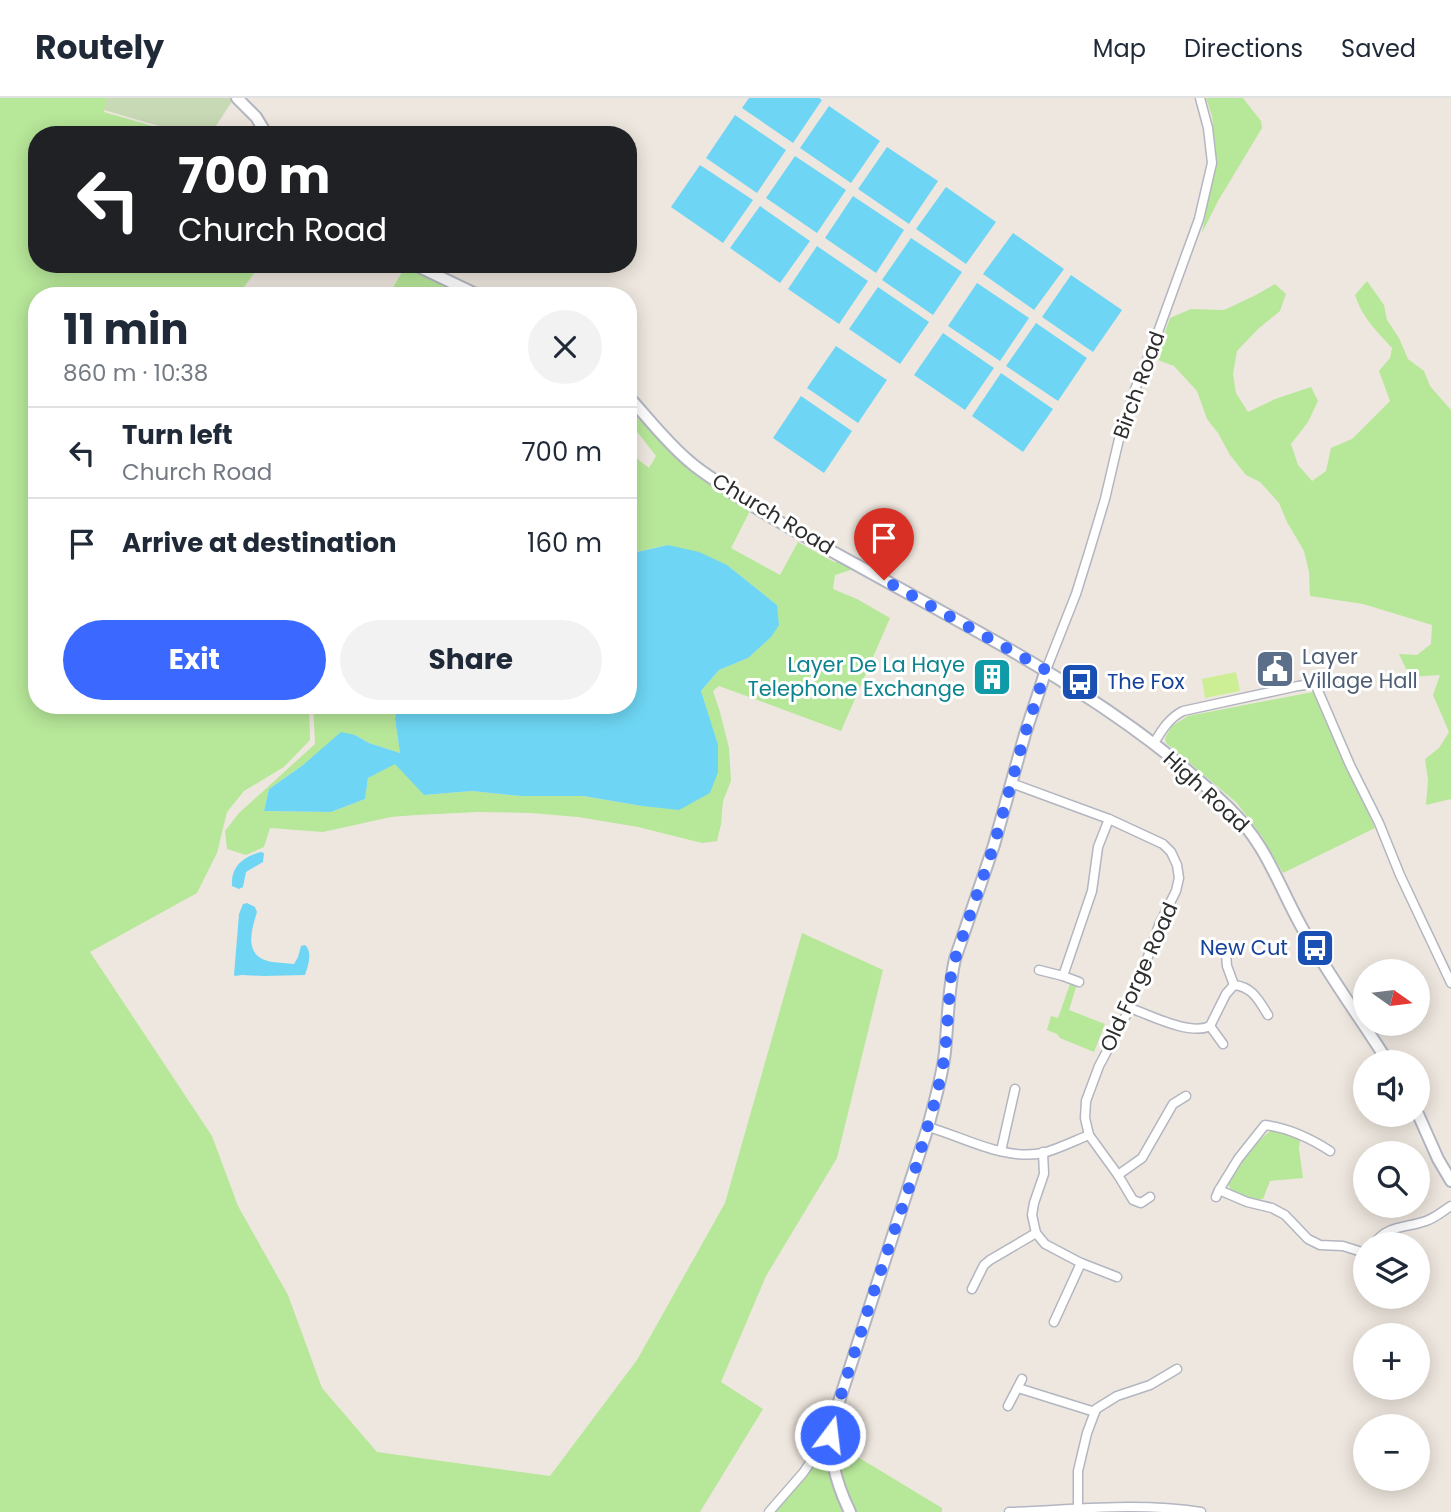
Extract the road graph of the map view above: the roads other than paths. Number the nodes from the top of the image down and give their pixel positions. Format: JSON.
{"nodes":[{"id":1,"x":237,"y":98,"type":"edge"},
{"id":2,"x":1200,"y":98,"type":"edge"},
{"id":3,"x":262,"y":126,"type":"edge"},
{"id":4,"x":432,"y":273,"type":"edge"},
{"id":5,"x":461,"y":287,"type":"edge"},
{"id":6,"x":637,"y":406,"type":"edge"},
{"id":7,"x":1046,"y":670,"type":"junction"},
{"id":8,"x":1154,"y":743,"type":"junction"},
{"id":9,"x":1011,"y":783,"type":"junction"},
{"id":10,"x":1109,"y":819,"type":"junction"},
{"id":11,"x":1226,"y":954,"type":"dead end"},
{"id":12,"x":1447,"y":964,"type":"edge"},
{"id":13,"x":1040,"y":970,"type":"dead end"},
{"id":14,"x":1063,"y":976,"type":"junction"},
{"id":15,"x":1079,"y":982,"type":"dead end"},
{"id":16,"x":1451,"y":984,"type":"edge"},
{"id":17,"x":1234,"y":985,"type":"junction"},
{"id":18,"x":1130,"y":1007,"type":"junction"},
{"id":19,"x":1268,"y":1016,"type":"dead end"},
{"id":20,"x":1210,"y":1026,"type":"junction"},
{"id":21,"x":1223,"y":1044,"type":"dead end"},
{"id":22,"x":1380,"y":1050,"type":"edge"},
{"id":23,"x":1015,"y":1089,"type":"dead end"},
{"id":24,"x":1186,"y":1096,"type":"dead end"},
{"id":25,"x":928,"y":1127,"type":"junction"},
{"id":26,"x":1424,"y":1127,"type":"edge"},
{"id":27,"x":1088,"y":1135,"type":"junction"},
{"id":28,"x":1001,"y":1151,"type":"junction"},
{"id":29,"x":1330,"y":1152,"type":"dead end"},
{"id":30,"x":1043,"y":1153,"type":"junction"},
{"id":31,"x":1118,"y":1175,"type":"junction"},
{"id":32,"x":1451,"y":1181,"type":"edge"},
{"id":33,"x":1150,"y":1197,"type":"dead end"},
{"id":34,"x":1451,"y":1206,"type":"edge"},
{"id":35,"x":1386,"y":1232,"type":"edge"},
{"id":36,"x":1036,"y":1233,"type":"junction"},
{"id":37,"x":1353,"y":1249,"type":"edge"},
{"id":38,"x":1082,"y":1262,"type":"junction"},
{"id":39,"x":1117,"y":1277,"type":"dead end"},
{"id":40,"x":972,"y":1289,"type":"dead end"},
{"id":41,"x":1054,"y":1322,"type":"dead end"},
{"id":42,"x":1177,"y":1369,"type":"dead end"},
{"id":43,"x":1008,"y":1406,"type":"dead end"},
{"id":44,"x":1095,"y":1412,"type":"junction"},
{"id":45,"x":831,"y":1432,"type":"junction"},
{"id":46,"x":1078,"y":1508,"type":"junction"},
{"id":47,"x":769,"y":1512,"type":"edge"},
{"id":48,"x":850,"y":1512,"type":"edge"},
{"id":49,"x":1009,"y":1512,"type":"edge"},
{"id":50,"x":1201,"y":1512,"type":"edge"}],
"edges":[{"from":1,"to":3,"type":"main road"},
{"from":2,"to":7,"type":"street","name":"Birch Road"},
{"from":4,"to":5,"type":"main road"},
{"from":6,"to":7,"type":"main road","name":"Church Road"},
{"from":7,"to":8,"type":"main road","name":"High Road"},
{"from":7,"to":9,"type":"main road"},
{"from":8,"to":12,"type":"street"},
{"from":8,"to":22,"type":"main road","name":"High Road"},
{"from":9,"to":10,"type":"street","name":"Old Forge Road"},
{"from":9,"to":25,"type":"main road"},
{"from":10,"to":14,"type":"street"},
{"from":10,"to":18,"type":"street","name":"Old Forge Road"},
{"from":11,"to":17,"type":"street"},
{"from":12,"to":16,"type":"street"},
{"from":13,"to":14,"type":"street"},
{"from":14,"to":15,"type":"street"},
{"from":17,"to":19,"type":"street"},
{"from":17,"to":20,"type":"street"},
{"from":18,"to":20,"type":"street"},
{"from":18,"to":27,"type":"street","name":"Old Forge Road"},
{"from":20,"to":21,"type":"street"},
{"from":23,"to":28,"type":"street"},
{"from":24,"to":31,"type":"street"},
{"from":25,"to":28,"type":"street"},
{"from":25,"to":45,"type":"main road"},
{"from":26,"to":32,"type":"main road"},
{"from":27,"to":30,"type":"street"},
{"from":27,"to":31,"type":"street"},
{"from":28,"to":30,"type":"street"},
{"from":29,"to":37,"type":"street"},
{"from":30,"to":36,"type":"street"},
{"from":31,"to":33,"type":"street"},
{"from":34,"to":35,"type":"street"},
{"from":36,"to":38,"type":"street"},
{"from":36,"to":40,"type":"street"},
{"from":38,"to":39,"type":"street"},
{"from":38,"to":41,"type":"street"},
{"from":42,"to":44,"type":"street"},
{"from":43,"to":44,"type":"street"},
{"from":44,"to":46,"type":"street"},
{"from":45,"to":47,"type":"street"},
{"from":45,"to":48,"type":"main road"},
{"from":46,"to":49,"type":"street"},
{"from":46,"to":50,"type":"street"}]}
